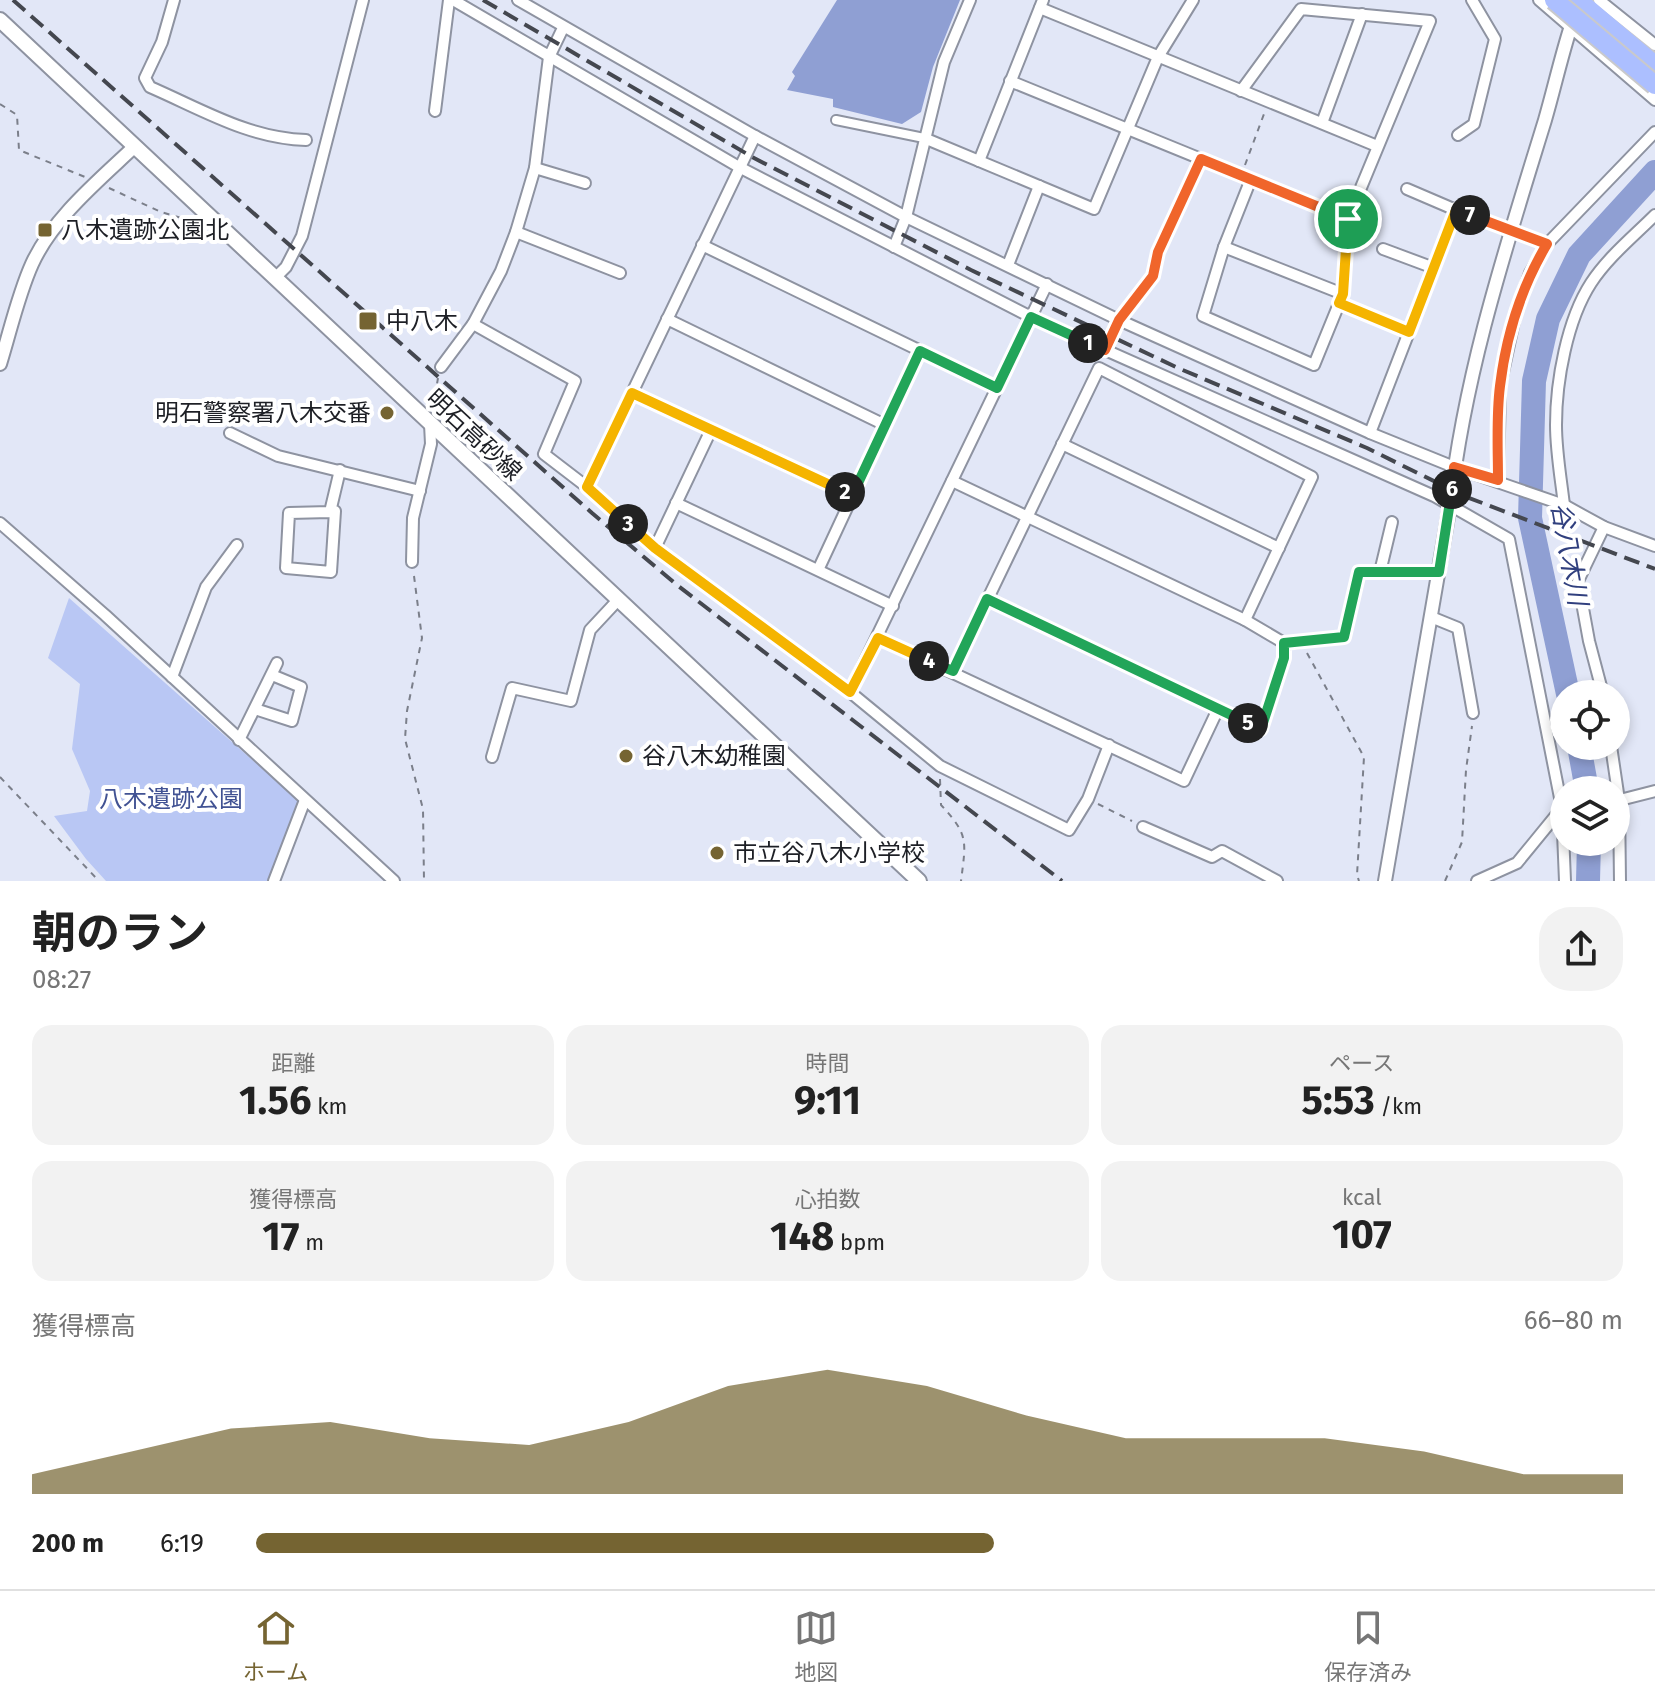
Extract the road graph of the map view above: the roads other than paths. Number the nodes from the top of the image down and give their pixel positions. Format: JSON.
{"nodes":[{"id":1,"x":174,"y":0,"type":"edge"},
{"id":2,"x":363,"y":0,"type":"edge"},
{"id":3,"x":451,"y":0,"type":"edge"},
{"id":4,"x":518,"y":0,"type":"edge"},
{"id":5,"x":970,"y":0,"type":"edge"},
{"id":6,"x":1193,"y":0,"type":"edge"},
{"id":7,"x":1472,"y":0,"type":"edge"},
{"id":8,"x":1539,"y":0,"type":"edge"},
{"id":9,"x":1554,"y":0,"type":"edge"},
{"id":10,"x":1575,"y":0,"type":"edge"},
{"id":11,"x":1599,"y":0,"type":"edge"},
{"id":12,"x":1042,"y":4,"type":"edge"},
{"id":13,"x":1362,"y":14,"type":"junction"},
{"id":14,"x":0,"y":20,"type":"edge"},
{"id":15,"x":1571,"y":26,"type":"junction"},
{"id":16,"x":563,"y":28,"type":"junction"},
{"id":17,"x":1655,"y":45,"type":"edge"},
{"id":18,"x":549,"y":57,"type":"junction"},
{"id":19,"x":1158,"y":57,"type":"junction"},
{"id":20,"x":1655,"y":65,"type":"edge"},
{"id":21,"x":1010,"y":81,"type":"junction"},
{"id":22,"x":1655,"y":85,"type":"edge"},
{"id":23,"x":1241,"y":91,"type":"junction"},
{"id":24,"x":1655,"y":100,"type":"edge"},
{"id":25,"x":435,"y":111,"type":"dead end"},
{"id":26,"x":836,"y":120,"type":"dead end"},
{"id":27,"x":1322,"y":123,"type":"junction"},
{"id":28,"x":1128,"y":129,"type":"junction"},
{"id":29,"x":1655,"y":132,"type":"edge"},
{"id":30,"x":1458,"y":135,"type":"dead end"},
{"id":31,"x":755,"y":136,"type":"junction"},
{"id":32,"x":924,"y":138,"type":"junction"},
{"id":33,"x":306,"y":140,"type":"dead end"},
{"id":34,"x":1377,"y":146,"type":"junction"},
{"id":35,"x":134,"y":147,"type":"junction"},
{"id":36,"x":1201,"y":159,"type":"junction"},
{"id":37,"x":979,"y":161,"type":"junction"},
{"id":38,"x":739,"y":167,"type":"junction"},
{"id":39,"x":535,"y":168,"type":"junction"},
{"id":40,"x":1246,"y":177,"type":"junction"},
{"id":41,"x":585,"y":183,"type":"dead end"},
{"id":42,"x":1039,"y":186,"type":"junction"},
{"id":43,"x":1407,"y":189,"type":"dead end"},
{"id":44,"x":1456,"y":210,"type":"junction"},
{"id":45,"x":1655,"y":215,"type":"edge"},
{"id":46,"x":906,"y":217,"type":"junction"},
{"id":47,"x":1348,"y":219,"type":"junction"},
{"id":48,"x":1510,"y":229,"type":"junction"},
{"id":49,"x":516,"y":232,"type":"junction"},
{"id":50,"x":1547,"y":244,"type":"junction"},
{"id":51,"x":702,"y":245,"type":"junction"},
{"id":52,"x":894,"y":247,"type":"junction"},
{"id":53,"x":1224,"y":247,"type":"junction"},
{"id":54,"x":1383,"y":249,"type":"dead end"},
{"id":55,"x":1008,"y":265,"type":"junction"},
{"id":56,"x":1434,"y":268,"type":"junction"},
{"id":57,"x":620,"y":273,"type":"dead end"},
{"id":58,"x":276,"y":277,"type":"junction"},
{"id":59,"x":1047,"y":284,"type":"junction"},
{"id":60,"x":1341,"y":298,"type":"junction"},
{"id":61,"x":1031,"y":317,"type":"junction"},
{"id":62,"x":667,"y":319,"type":"junction"},
{"id":63,"x":1119,"y":320,"type":"junction"},
{"id":64,"x":473,"y":324,"type":"junction"},
{"id":65,"x":1409,"y":332,"type":"junction"},
{"id":66,"x":1105,"y":350,"type":"junction"},
{"id":67,"x":920,"y":351,"type":"junction"},
{"id":68,"x":0,"y":364,"type":"edge"},
{"id":69,"x":441,"y":367,"type":"road end"},
{"id":70,"x":997,"y":388,"type":"junction"},
{"id":71,"x":632,"y":393,"type":"junction"},
{"id":72,"x":430,"y":424,"type":"junction"},
{"id":73,"x":885,"y":425,"type":"junction"},
{"id":74,"x":711,"y":430,"type":"junction"},
{"id":75,"x":230,"y":433,"type":"dead end"},
{"id":76,"x":1370,"y":433,"type":"junction"},
{"id":77,"x":1062,"y":444,"type":"junction"},
{"id":78,"x":1454,"y":467,"type":"junction"},
{"id":79,"x":340,"y":470,"type":"junction"},
{"id":80,"x":1498,"y":480,"type":"junction"},
{"id":81,"x":952,"y":481,"type":"junction"},
{"id":82,"x":587,"y":487,"type":"junction"},
{"id":83,"x":420,"y":491,"type":"junction"},
{"id":84,"x":852,"y":496,"type":"junction"},
{"id":85,"x":676,"y":503,"type":"junction"},
{"id":86,"x":1450,"y":505,"type":"junction"},
{"id":87,"x":1564,"y":505,"type":"junction"},
{"id":88,"x":330,"y":512,"type":"junction"},
{"id":89,"x":1026,"y":518,"type":"junction"},
{"id":90,"x":1392,"y":522,"type":"dead end"},
{"id":91,"x":0,"y":523,"type":"edge"},
{"id":92,"x":1604,"y":527,"type":"junction"},
{"id":93,"x":237,"y":545,"type":"dead end"},
{"id":94,"x":1655,"y":546,"type":"edge"},
{"id":95,"x":655,"y":548,"type":"junction"},
{"id":96,"x":1279,"y":548,"type":"junction"},
{"id":97,"x":412,"y":562,"type":"road end"},
{"id":98,"x":819,"y":568,"type":"junction"},
{"id":99,"x":1380,"y":572,"type":"junction"},
{"id":100,"x":1439,"y":572,"type":"junction"},
{"id":101,"x":987,"y":599,"type":"junction"},
{"id":102,"x":618,"y":600,"type":"junction"},
{"id":103,"x":893,"y":606,"type":"junction"},
{"id":104,"x":1431,"y":617,"type":"junction"},
{"id":105,"x":1245,"y":620,"type":"junction"},
{"id":106,"x":1344,"y":637,"type":"road end"},
{"id":107,"x":878,"y":638,"type":"junction"},
{"id":108,"x":1301,"y":642,"type":"road end"},
{"id":109,"x":1284,"y":643,"type":"junction"},
{"id":110,"x":277,"y":663,"type":"dead end"},
{"id":111,"x":953,"y":671,"type":"junction"},
{"id":112,"x":272,"y":675,"type":"junction"},
{"id":113,"x":172,"y":677,"type":"junction"},
{"id":114,"x":1599,"y":680,"type":"edge"},
{"id":115,"x":850,"y":692,"type":"junction"},
{"id":116,"x":255,"y":709,"type":"junction"},
{"id":117,"x":1218,"y":709,"type":"junction"},
{"id":118,"x":1473,"y":713,"type":"road end"},
{"id":119,"x":239,"y":740,"type":"junction"},
{"id":120,"x":1109,"y":745,"type":"junction"},
{"id":121,"x":492,"y":757,"type":"dead end"},
{"id":122,"x":1557,"y":776,"type":"edge"},
{"id":123,"x":1655,"y":791,"type":"edge"},
{"id":124,"x":1630,"y":797,"type":"edge"},
{"id":125,"x":305,"y":800,"type":"junction"},
{"id":126,"x":1550,"y":824,"type":"edge"},
{"id":127,"x":1143,"y":827,"type":"road end"},
{"id":128,"x":1564,"y":856,"type":"edge"},
{"id":129,"x":1619,"y":856,"type":"edge"},
{"id":130,"x":274,"y":881,"type":"edge"},
{"id":131,"x":394,"y":881,"type":"edge"},
{"id":132,"x":919,"y":881,"type":"edge"},
{"id":133,"x":1277,"y":881,"type":"edge"},
{"id":134,"x":1385,"y":881,"type":"edge"},
{"id":135,"x":1477,"y":881,"type":"edge"},
{"id":136,"x":1565,"y":881,"type":"edge"},
{"id":137,"x":1620,"y":881,"type":"edge"}],
"edges":[{"from":1,"to":33,"type":"street"},
{"from":2,"to":58,"type":"street"},
{"from":3,"to":18,"type":"street"},
{"from":3,"to":25,"type":"street"},
{"from":4,"to":16,"type":"street"},
{"from":5,"to":32,"type":"street"},
{"from":6,"to":19,"type":"street"},
{"from":7,"to":30,"type":"street"},
{"from":8,"to":15,"type":"street"},
{"from":9,"to":22,"type":"highway","bridge":true},
{"from":10,"to":15,"type":"street"},
{"from":10,"to":20,"type":"highway"},
{"from":11,"to":17,"type":"street"},
{"from":12,"to":19,"type":"street"},
{"from":12,"to":21,"type":"street"},
{"from":13,"to":23,"type":"street"},
{"from":13,"to":27,"type":"street"},
{"from":13,"to":34,"type":"street"},
{"from":14,"to":35,"type":"main road","name":"明石高砂線"},
{"from":15,"to":24,"type":"street"},
{"from":15,"to":48,"type":"street"},
{"from":16,"to":18,"type":"street"},
{"from":16,"to":31,"type":"street"},
{"from":18,"to":38,"type":"street"},
{"from":18,"to":39,"type":"street"},
{"from":19,"to":23,"type":"street"},
{"from":19,"to":28,"type":"street"},
{"from":21,"to":28,"type":"street"},
{"from":21,"to":37,"type":"street"},
{"from":23,"to":27,"type":"street"},
{"from":26,"to":32,"type":"street"},
{"from":27,"to":34,"type":"street"},
{"from":28,"to":36,"type":"street"},
{"from":28,"to":42,"type":"street"},
{"from":29,"to":50,"type":"street"},
{"from":31,"to":38,"type":"street"},
{"from":31,"to":46,"type":"street"},
{"from":32,"to":37,"type":"street"},
{"from":32,"to":46,"type":"street"},
{"from":34,"to":47,"type":"street"},
{"from":35,"to":58,"type":"main road","name":"明石高砂線"},
{"from":35,"to":68,"type":"street"},
{"from":36,"to":40,"type":"street"},
{"from":36,"to":63,"type":"street"},
{"from":37,"to":42,"type":"street"},
{"from":38,"to":51,"type":"street"},
{"from":38,"to":52,"type":"street"},
{"from":39,"to":41,"type":"street"},
{"from":39,"to":49,"type":"street"},
{"from":40,"to":47,"type":"street"},
{"from":40,"to":53,"type":"street"},
{"from":42,"to":55,"type":"street"},
{"from":43,"to":44,"type":"street"},
{"from":44,"to":48,"type":"street"},
{"from":44,"to":56,"type":"street"},
{"from":45,"to":87,"type":"street"},
{"from":46,"to":52,"type":"street"},
{"from":46,"to":55,"type":"street"},
{"from":47,"to":60,"type":"street"},
{"from":48,"to":50,"type":"street"},
{"from":48,"to":78,"type":"street"},
{"from":49,"to":57,"type":"street"},
{"from":49,"to":64,"type":"street"},
{"from":50,"to":80,"type":"street"},
{"from":51,"to":62,"type":"street"},
{"from":51,"to":67,"type":"street"},
{"from":52,"to":61,"type":"street"},
{"from":53,"to":60,"type":"street"},
{"from":53,"to":60,"type":"street"},
{"from":54,"to":56,"type":"street"},
{"from":55,"to":59,"type":"street"},
{"from":56,"to":65,"type":"street"},
{"from":58,"to":72,"type":"main road","name":"明石高砂線"},
{"from":59,"to":61,"type":"street"},
{"from":59,"to":63,"type":"street"},
{"from":60,"to":65,"type":"street"},
{"from":61,"to":66,"type":"street"},
{"from":61,"to":70,"type":"street"},
{"from":62,"to":71,"type":"street"},
{"from":62,"to":73,"type":"street"},
{"from":63,"to":66,"type":"street"},
{"from":63,"to":76,"type":"street"},
{"from":64,"to":69,"type":"street"},
{"from":64,"to":82,"type":"street"},
{"from":65,"to":76,"type":"street"},
{"from":66,"to":86,"type":"street"},
{"from":67,"to":70,"type":"street"},
{"from":67,"to":73,"type":"street"},
{"from":70,"to":81,"type":"street"},
{"from":71,"to":74,"type":"street"},
{"from":71,"to":82,"type":"street"},
{"from":72,"to":83,"type":"street"},
{"from":72,"to":102,"type":"main road","name":"明石高砂線"},
{"from":73,"to":84,"type":"street"},
{"from":74,"to":84,"type":"street"},
{"from":74,"to":85,"type":"street"},
{"from":75,"to":79,"type":"street"},
{"from":76,"to":78,"type":"street"},
{"from":77,"to":89,"type":"street"},
{"from":77,"to":96,"type":"street"},
{"from":77,"to":96,"type":"street"},
{"from":78,"to":80,"type":"street"},
{"from":78,"to":86,"type":"street"},
{"from":79,"to":83,"type":"street"},
{"from":79,"to":88,"type":"street"},
{"from":80,"to":87,"type":"street"},
{"from":81,"to":89,"type":"street"},
{"from":81,"to":103,"type":"street"},
{"from":82,"to":95,"type":"street"},
{"from":83,"to":97,"type":"street"},
{"from":84,"to":98,"type":"street"},
{"from":85,"to":95,"type":"street"},
{"from":85,"to":98,"type":"street"},
{"from":86,"to":100,"type":"street"},
{"from":86,"to":122,"type":"street"},
{"from":87,"to":92,"type":"street"},
{"from":88,"to":88,"type":"street"},
{"from":89,"to":101,"type":"street"},
{"from":89,"to":105,"type":"street"},
{"from":90,"to":99,"type":"street"},
{"from":91,"to":113,"type":"street"},
{"from":92,"to":94,"type":"street"},
{"from":92,"to":114,"type":"street"},
{"from":93,"to":113,"type":"street"},
{"from":95,"to":115,"type":"street"},
{"from":96,"to":105,"type":"street"},
{"from":98,"to":103,"type":"street"},
{"from":99,"to":100,"type":"street"},
{"from":99,"to":106,"type":"street"},
{"from":100,"to":104,"type":"street"},
{"from":101,"to":111,"type":"street"},
{"from":101,"to":117,"type":"street"},
{"from":102,"to":121,"type":"street"},
{"from":102,"to":132,"type":"main road","name":"明石高砂線"},
{"from":103,"to":107,"type":"street"},
{"from":104,"to":118,"type":"street"},
{"from":104,"to":134,"type":"street"},
{"from":105,"to":109,"type":"street"},
{"from":107,"to":111,"type":"street"},
{"from":107,"to":115,"type":"street"},
{"from":108,"to":109,"type":"street"},
{"from":109,"to":117,"type":"street"},
{"from":110,"to":112,"type":"street"},
{"from":111,"to":120,"type":"street"},
{"from":112,"to":116,"type":"street"},
{"from":112,"to":116,"type":"street"},
{"from":113,"to":119,"type":"street"},
{"from":115,"to":120,"type":"street"},
{"from":116,"to":119,"type":"street"},
{"from":117,"to":120,"type":"street"},
{"from":119,"to":125,"type":"street"},
{"from":123,"to":124,"type":"street"},
{"from":125,"to":130,"type":"street"},
{"from":125,"to":131,"type":"street"},
{"from":126,"to":135,"type":"street"},
{"from":127,"to":133,"type":"street"},
{"from":128,"to":136,"type":"street"},
{"from":129,"to":137,"type":"street"}]}
